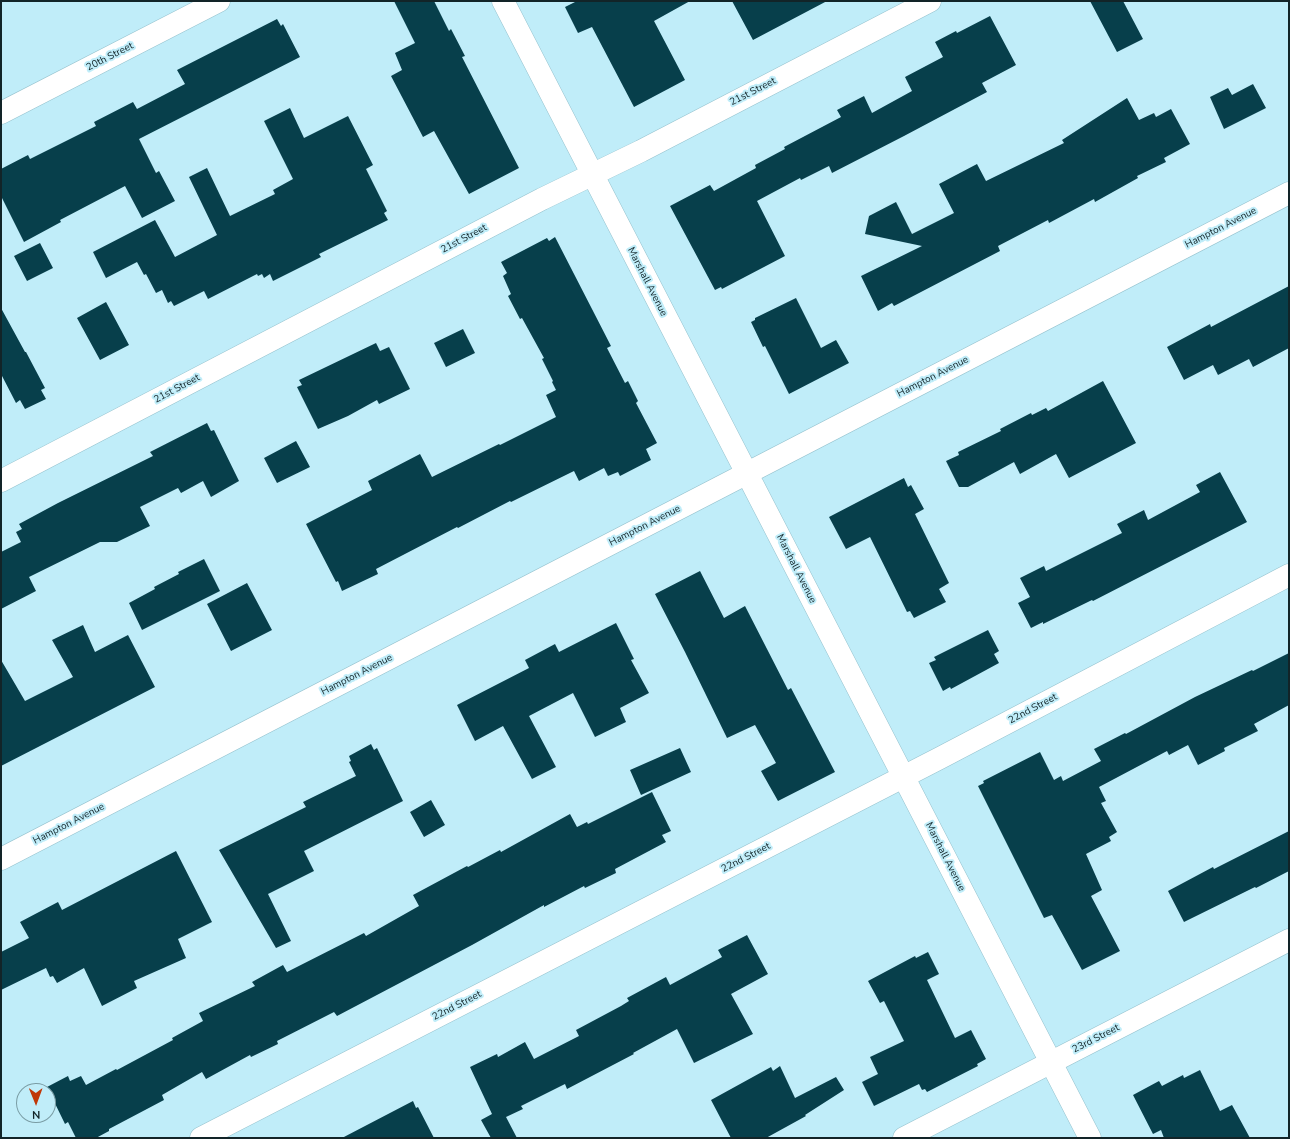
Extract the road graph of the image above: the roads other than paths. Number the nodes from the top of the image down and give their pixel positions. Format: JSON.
{"nodes":[{"id":1,"x":219,"y":1,"type":"edge"},
{"id":2,"x":503,"y":1,"type":"edge"},
{"id":3,"x":930,"y":1,"type":"edge"},
{"id":4,"x":1,"y":113,"type":"edge"},
{"id":5,"x":592,"y":175,"type":"junction"},
{"id":6,"x":1289,"y":193,"type":"edge"},
{"id":7,"x":747,"y":474,"type":"junction"},
{"id":8,"x":1,"y":481,"type":"edge"},
{"id":9,"x":1289,"y":575,"type":"edge"},
{"id":10,"x":904,"y":776,"type":"junction"},
{"id":11,"x":1,"y":859,"type":"edge"},
{"id":12,"x":1289,"y":940,"type":"edge"},
{"id":13,"x":1051,"y":1062,"type":"junction"},
{"id":14,"x":201,"y":1138,"type":"edge"},
{"id":15,"x":904,"y":1138,"type":"edge"},
{"id":16,"x":1090,"y":1138,"type":"edge"}],
"edges":[{"from":1,"to":4,"type":"street","name":"20th Street"},
{"from":2,"to":5,"type":"street","name":"Marshall Avenue"},
{"from":3,"to":5,"type":"street","name":"21st Street"},
{"from":5,"to":7,"type":"street","name":"Marshall Avenue"},
{"from":5,"to":8,"type":"street","name":"21st Street"},
{"from":6,"to":7,"type":"street","name":"Hampton Avenue"},
{"from":7,"to":10,"type":"street","name":"Marshall Avenue"},
{"from":7,"to":11,"type":"street","name":"Hampton Avenue"},
{"from":9,"to":10,"type":"street","name":"22nd Street"},
{"from":10,"to":13,"type":"street","name":"Marshall Avenue"},
{"from":10,"to":14,"type":"street","name":"22nd Street"},
{"from":12,"to":13,"type":"street","name":"23rd Street"},
{"from":13,"to":15,"type":"street","name":"23rd Street"},
{"from":13,"to":16,"type":"street","name":"Marshall Avenue"}]}
